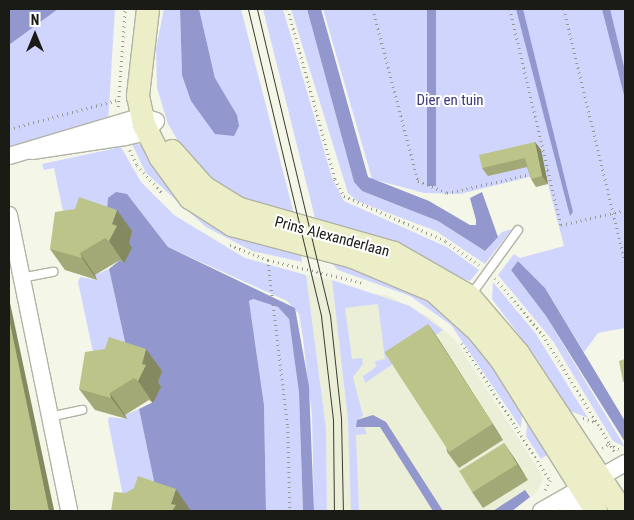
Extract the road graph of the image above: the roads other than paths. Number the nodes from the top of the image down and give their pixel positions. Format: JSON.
{"nodes":[{"id":1,"x":147,"y":13,"type":"edge"},
{"id":2,"x":148,"y":123,"type":"junction"},
{"id":3,"x":9,"y":156,"type":"edge"},
{"id":4,"x":9,"y":215,"type":"edge"},
{"id":5,"x":518,"y":230,"type":"dead end"},
{"id":6,"x":53,"y":272,"type":"dead end"},
{"id":7,"x":21,"y":278,"type":"junction"},
{"id":8,"x":470,"y":296,"type":"junction"},
{"id":9,"x":82,"y":410,"type":"dead end"},
{"id":10,"x":49,"y":417,"type":"junction"},
{"id":11,"x":608,"y":479,"type":"edge"},
{"id":12,"x":69,"y":511,"type":"edge"},
{"id":13,"x":541,"y":511,"type":"edge"},
{"id":14,"x":568,"y":511,"type":"edge"},
{"id":15,"x":622,"y":511,"type":"edge"}],
"edges":[{"from":1,"to":2,"type":"main road","name":"Prins Alexanderlaan"},
{"from":2,"to":3,"type":"street"},
{"from":2,"to":8,"type":"main road","name":"Prins Alexanderlaan"},
{"from":2,"to":11,"type":"main road","name":"Prins Alexanderlaan"},
{"from":4,"to":7,"type":"street"},
{"from":5,"to":8,"type":"lane"},
{"from":6,"to":7,"type":"lane"},
{"from":7,"to":10,"type":"street"},
{"from":8,"to":11,"type":"main road","name":"Prins Alexanderlaan"},
{"from":9,"to":10,"type":"lane"},
{"from":10,"to":12,"type":"street"},
{"from":11,"to":13,"type":"street"},
{"from":11,"to":14,"type":"street"},
{"from":11,"to":15,"type":"main road","name":"Prins Alexanderlaan"}]}
